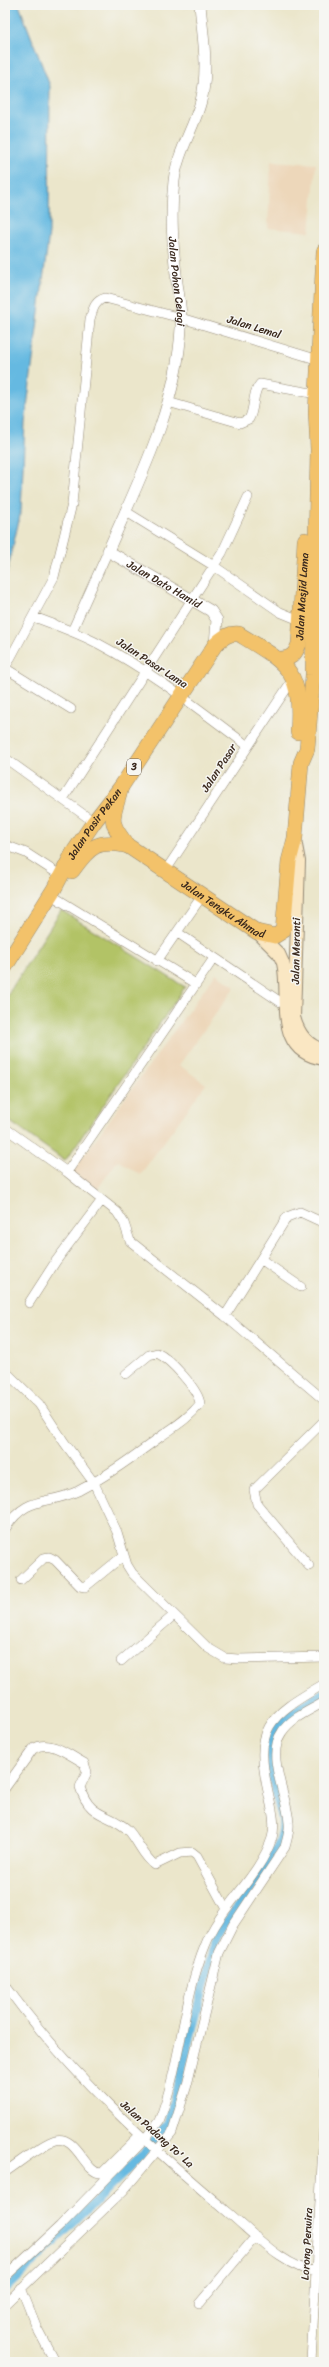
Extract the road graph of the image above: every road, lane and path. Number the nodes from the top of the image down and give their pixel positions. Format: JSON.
{"nodes":[{"id":1,"x":200,"y":5,"type":"edge"},
{"id":2,"x":324,"y":251,"type":"edge"},
{"id":3,"x":181,"y":318,"type":"junction"},
{"id":4,"x":319,"y":360,"type":"junction"},
{"id":5,"x":317,"y":394,"type":"junction"},
{"id":6,"x":168,"y":402,"type":"junction"},
{"id":7,"x":313,"y":468,"type":"junction"},
{"id":8,"x":248,"y":497,"type":"dead end"},
{"id":9,"x":125,"y":511,"type":"junction"},
{"id":10,"x":108,"y":550,"type":"junction"},
{"id":11,"x":214,"y":566,"type":"junction"},
{"id":12,"x":192,"y":598,"type":"junction"},
{"id":13,"x":34,"y":617,"type":"junction"},
{"id":14,"x":302,"y":621,"type":"junction"},
{"id":15,"x":72,"y":631,"type":"junction"},
{"id":16,"x":215,"y":644,"type":"junction"},
{"id":17,"x":279,"y":659,"type":"junction"},
{"id":18,"x":5,"y":668,"type":"edge"},
{"id":19,"x":146,"y":672,"type":"junction"},
{"id":20,"x":293,"y":679,"type":"junction"},
{"id":21,"x":181,"y":696,"type":"junction"},
{"id":22,"x":71,"y":709,"type":"dead end"},
{"id":23,"x":248,"y":746,"type":"junction"},
{"id":24,"x":5,"y":758,"type":"edge"},
{"id":25,"x":301,"y":763,"type":"junction"},
{"id":26,"x":121,"y":787,"type":"junction"},
{"id":27,"x":63,"y":799,"type":"junction"},
{"id":28,"x":94,"y":822,"type":"junction"},
{"id":29,"x":295,"y":838,"type":"junction"},
{"id":30,"x":5,"y":844,"type":"edge"},
{"id":31,"x":128,"y":846,"type":"junction"},
{"id":32,"x":166,"y":870,"type":"junction"},
{"id":33,"x":60,"y":875,"type":"junction"},
{"id":34,"x":53,"y":892,"type":"junction"},
{"id":35,"x":202,"y":896,"type":"junction"},
{"id":36,"x":291,"y":923,"type":"junction"},
{"id":37,"x":257,"y":932,"type":"junction"},
{"id":38,"x":178,"y":933,"type":"junction"},
{"id":39,"x":214,"y":958,"type":"junction"},
{"id":40,"x":157,"y":961,"type":"junction"},
{"id":41,"x":5,"y":967,"type":"edge"},
{"id":42,"x":196,"y":984,"type":"junction"},
{"id":43,"x":285,"y":1005,"type":"junction"},
{"id":44,"x":307,"y":1048,"type":"junction"},
{"id":45,"x":324,"y":1050,"type":"edge"},
{"id":46,"x":324,"y":1059,"type":"edge"},
{"id":47,"x":5,"y":1128,"type":"edge"},
{"id":48,"x":67,"y":1172,"type":"junction"},
{"id":49,"x":102,"y":1200,"type":"junction"},
{"id":50,"x":324,"y":1223,"type":"edge"},
{"id":51,"x":262,"y":1260,"type":"junction"},
{"id":52,"x":301,"y":1287,"type":"dead end"},
{"id":53,"x":29,"y":1303,"type":"dead end"},
{"id":54,"x":225,"y":1316,"type":"junction"},
{"id":55,"x":5,"y":1371,"type":"edge"},
{"id":56,"x":126,"y":1374,"type":"dead end"},
{"id":57,"x":324,"y":1400,"type":"edge"},
{"id":58,"x":324,"y":1421,"type":"edge"},
{"id":59,"x":94,"y":1483,"type":"junction"},
{"id":60,"x":5,"y":1529,"type":"edge"},
{"id":61,"x":123,"y":1556,"type":"junction"},
{"id":62,"x":309,"y":1566,"type":"dead end"},
{"id":63,"x":21,"y":1580,"type":"dead end"},
{"id":64,"x":174,"y":1615,"type":"junction"},
{"id":65,"x":324,"y":1657,"type":"edge"},
{"id":66,"x":121,"y":1661,"type":"dead end"},
{"id":67,"x":324,"y":1684,"type":"edge"},
{"id":68,"x":324,"y":1702,"type":"edge"},
{"id":69,"x":5,"y":1788,"type":"edge"},
{"id":70,"x":226,"y":1909,"type":"junction"},
{"id":71,"x":5,"y":1987,"type":"edge"},
{"id":72,"x":324,"y":2072,"type":"edge"},
{"id":73,"x":324,"y":2075,"type":"edge"},
{"id":74,"x":324,"y":2128,"type":"edge"},
{"id":75,"x":143,"y":2139,"type":"junction"},
{"id":76,"x":156,"y":2151,"type":"junction"},
{"id":77,"x":5,"y":2172,"type":"edge"},
{"id":78,"x":256,"y":2236,"type":"junction"},
{"id":79,"x":318,"y":2272,"type":"junction"},
{"id":80,"x":5,"y":2277,"type":"edge"},
{"id":81,"x":21,"y":2288,"type":"junction"},
{"id":82,"x":5,"y":2304,"type":"edge"},
{"id":83,"x":199,"y":2304,"type":"dead end"},
{"id":84,"x":55,"y":2362,"type":"edge"},
{"id":85,"x":311,"y":2362,"type":"edge"}],
"edges":[{"from":1,"to":3,"type":"street","name":"Jalan Pohon Celagi"},
{"from":2,"to":4,"type":"highway","name":"Jalan Masjid Lama","number":"3"},
{"from":3,"to":4,"type":"street","name":"Jalan Lemal"},
{"from":3,"to":6,"type":"street","name":"Jalan Pohon Celagi"},
{"from":3,"to":13,"type":"street","name":"Jalan Lemal"},
{"from":4,"to":5,"type":"highway","name":"Jalan Masjid Lama","number":"3"},
{"from":5,"to":6,"type":"street"},
{"from":5,"to":7,"type":"highway","name":"Jalan Masjid Lama","number":"3"},
{"from":6,"to":9,"type":"street","name":"Jalan Pohon Celagi"},
{"from":7,"to":14,"type":"highway","name":"Jalan Masjid Lama","number":"3"},
{"from":7,"to":25,"type":"highway","name":"Jalan Masjid Lama","number":"3"},
{"from":8,"to":11,"type":"street"},
{"from":9,"to":10,"type":"street","name":"Jalan Pohon Celagi"},
{"from":9,"to":11,"type":"street"},
{"from":10,"to":12,"type":"street","name":"Jalan Dato Hamid"},
{"from":10,"to":15,"type":"street"},
{"from":11,"to":12,"type":"street"},
{"from":11,"to":14,"type":"street"},
{"from":12,"to":16,"type":"street","name":"Jalan Dato Hamid"},
{"from":12,"to":19,"type":"street"},
{"from":13,"to":15,"type":"street","name":"Jalan Pasar Lama"},
{"from":13,"to":18,"type":"street","name":"Jalan Lemal"},
{"from":14,"to":17,"type":"highway","name":"Jalan Masjid Lama","number":"3"},
{"from":15,"to":19,"type":"street","name":"Jalan Pasar Lama"},
{"from":16,"to":17,"type":"highway","number":"3"},
{"from":16,"to":21,"type":"highway","name":"Jalan Pasir Pekan","number":"3"},
{"from":17,"to":20,"type":"highway","name":"Jalan Masjid Lama","number":"3"},
{"from":18,"to":22,"type":"street"},
{"from":19,"to":21,"type":"street","name":"Jalan Pasar Lama"},
{"from":19,"to":27,"type":"street"},
{"from":20,"to":23,"type":"street","name":"Jalan Pasar"},
{"from":20,"to":25,"type":"highway","name":"Jalan Masjid Lama","number":"3"},
{"from":21,"to":23,"type":"street","name":"Jalan Pasar Lama"},
{"from":21,"to":26,"type":"highway","name":"Jalan Pasir Pekan","number":"3"},
{"from":23,"to":32,"type":"street","name":"Jalan Pasar"},
{"from":24,"to":27,"type":"street"},
{"from":25,"to":29,"type":"highway","name":"Jalan Masjid Lama","number":"3"},
{"from":26,"to":28,"type":"highway","name":"Jalan Pasir Pekan","number":"3"},
{"from":26,"to":31,"type":"highway","number":"3"},
{"from":27,"to":28,"type":"street"},
{"from":28,"to":33,"type":"highway","name":"Jalan Pasir Pekan","number":"3"},
{"from":29,"to":36,"type":"highway","name":"Jalan Tengku Ahmad","number":"3"},
{"from":29,"to":36,"type":"main road","name":"Jalan Meranti"},
{"from":30,"to":33,"type":"street"},
{"from":31,"to":32,"type":"highway","name":"Jalan Tengku Ahmad","number":"3"},
{"from":31,"to":34,"type":"highway","number":"3"},
{"from":32,"to":35,"type":"highway","name":"Jalan Tengku Ahmad","number":"3"},
{"from":33,"to":34,"type":"highway","name":"Jalan Pasir Pekan","number":"3"},
{"from":34,"to":40,"type":"street"},
{"from":34,"to":41,"type":"highway","name":"Jalan Pasir Pekan","number":"3"},
{"from":35,"to":37,"type":"highway","name":"Jalan Tengku Ahmad","number":"3"},
{"from":35,"to":38,"type":"street"},
{"from":36,"to":37,"type":"highway","name":"Jalan Tengku Ahmad","number":"3"},
{"from":36,"to":44,"type":"main road","name":"Jalan Meranti"},
{"from":37,"to":43,"type":"main road","name":"Jalan Meranti"},
{"from":38,"to":39,"type":"street"},
{"from":38,"to":40,"type":"street"},
{"from":39,"to":42,"type":"street"},
{"from":39,"to":43,"type":"street"},
{"from":40,"to":42,"type":"street"},
{"from":42,"to":48,"type":"street"},
{"from":43,"to":44,"type":"main road","name":"Jalan Meranti"},
{"from":44,"to":45,"type":"main road","name":"Jalan Meranti"},
{"from":44,"to":46,"type":"main road"},
{"from":47,"to":48,"type":"street"},
{"from":48,"to":49,"type":"street"},
{"from":49,"to":53,"type":"street"},
{"from":49,"to":54,"type":"street"},
{"from":50,"to":51,"type":"street"},
{"from":51,"to":52,"type":"street"},
{"from":51,"to":54,"type":"street"},
{"from":54,"to":57,"type":"street"},
{"from":55,"to":59,"type":"street"},
{"from":56,"to":59,"type":"street"},
{"from":58,"to":62,"type":"street"},
{"from":59,"to":60,"type":"street"},
{"from":59,"to":61,"type":"street"},
{"from":61,"to":63,"type":"street"},
{"from":61,"to":64,"type":"street"},
{"from":64,"to":65,"type":"street"},
{"from":64,"to":66,"type":"street"},
{"from":67,"to":70,"type":"street"},
{"from":68,"to":76,"type":"street"},
{"from":69,"to":70,"type":"street"},
{"from":70,"to":75,"type":"street"},
{"from":71,"to":75,"type":"street","name":"Jalan Padang To' La"},
{"from":72,"to":73,"type":"street"},
{"from":74,"to":79,"type":"street","name":"Lorong Perwira"},
{"from":75,"to":76,"type":"street","name":"Jalan Padang To' La"},
{"from":75,"to":77,"type":"street"},
{"from":75,"to":80,"type":"street"},
{"from":76,"to":78,"type":"street","name":"Jalan Padang To' La"},
{"from":76,"to":81,"type":"street"},
{"from":78,"to":79,"type":"street","name":"Jalan Padang To' La"},
{"from":78,"to":83,"type":"street"},
{"from":79,"to":85,"type":"street","name":"Lorong Perwira"},
{"from":81,"to":82,"type":"street"},
{"from":81,"to":84,"type":"street"}]}
